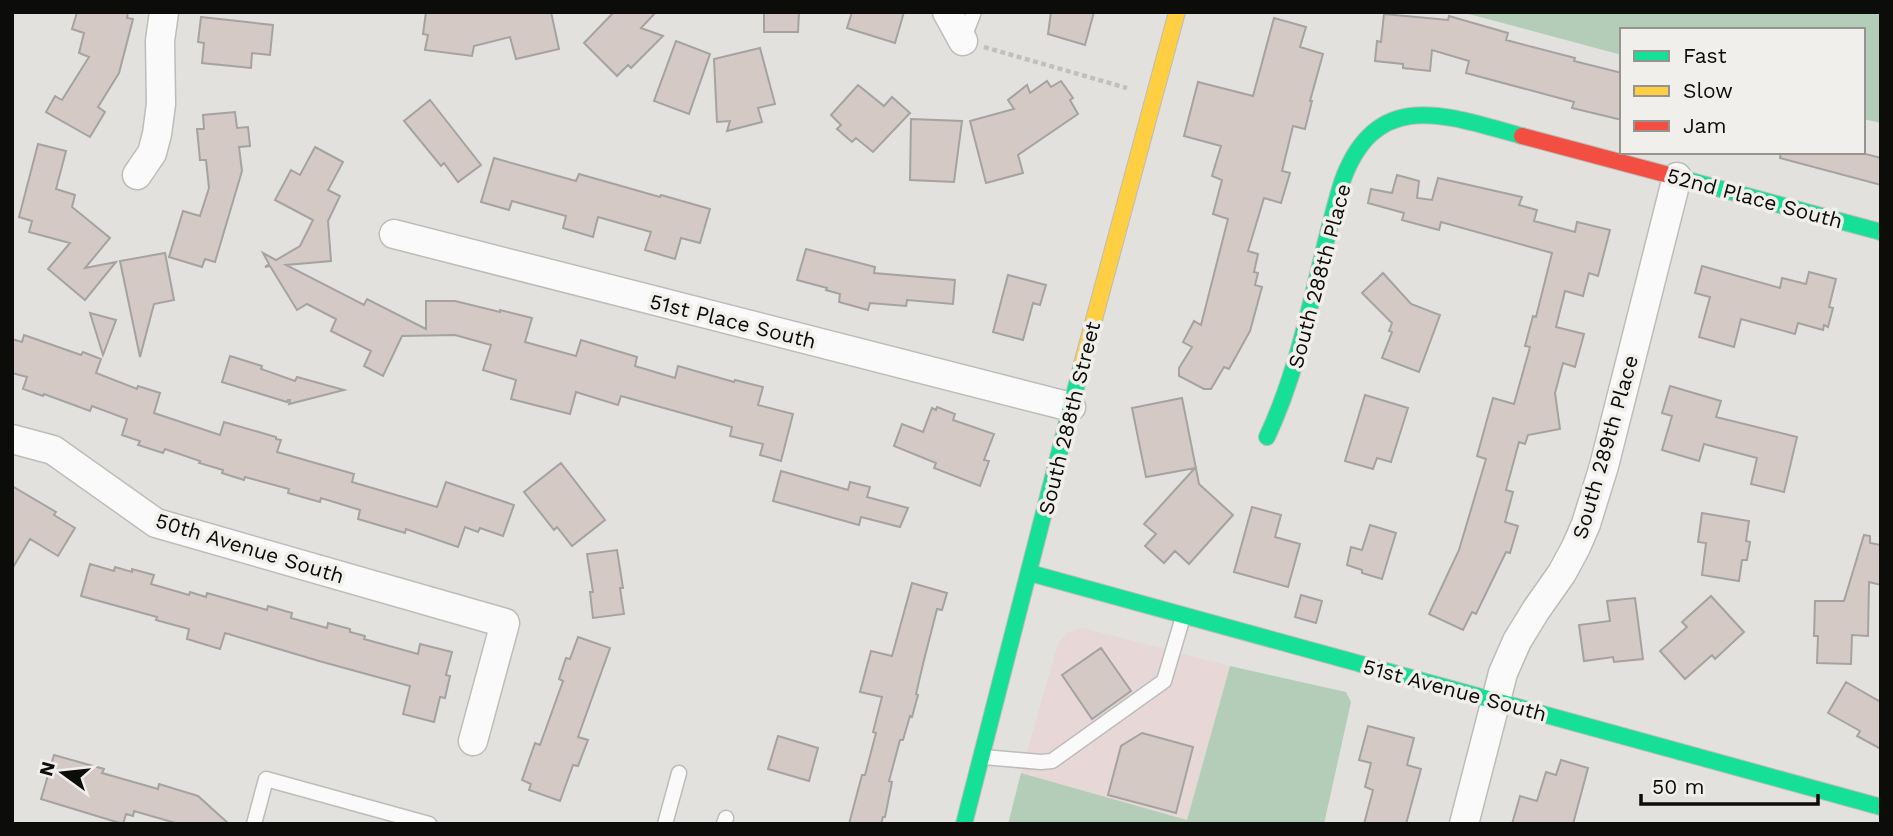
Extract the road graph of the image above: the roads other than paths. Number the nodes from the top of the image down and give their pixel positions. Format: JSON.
{"nodes":[{"id":1,"x":164,"y":12,"type":"edge"},
{"id":2,"x":947,"y":12,"type":"edge"},
{"id":3,"x":974,"y":12,"type":"edge"},
{"id":4,"x":1177,"y":12,"type":"edge"},
{"id":5,"x":963,"y":41,"type":"joint"},
{"id":6,"x":1384,"y":124,"type":"joint"},
{"id":7,"x":137,"y":175,"type":"dead end"},
{"id":8,"x":1677,"y":177,"type":"junction"},
{"id":9,"x":1881,"y":232,"type":"edge"},
{"id":10,"x":394,"y":234,"type":"dead end"},
{"id":11,"x":1071,"y":407,"type":"junction"},
{"id":12,"x":1267,"y":437,"type":"dead end"},
{"id":13,"x":12,"y":439,"type":"edge"},
{"id":14,"x":1030,"y":573,"type":"junction"},
{"id":15,"x":1184,"y":615,"type":"junction"},
{"id":16,"x":1495,"y":701,"type":"junction"},
{"id":17,"x":473,"y":741,"type":"dead end"},
{"id":18,"x":982,"y":757,"type":"junction"},
{"id":19,"x":679,"y":773,"type":"dead end"},
{"id":20,"x":1881,"y":807,"type":"edge"},
{"id":21,"x":254,"y":824,"type":"edge"},
{"id":22,"x":429,"y":824,"type":"edge"},
{"id":23,"x":665,"y":824,"type":"edge"},
{"id":24,"x":964,"y":824,"type":"edge"},
{"id":25,"x":1464,"y":824,"type":"edge"}],
"edges":[{"from":1,"to":7,"type":"street"},
{"from":2,"to":5,"type":"street"},
{"from":3,"to":5,"type":"lane"},
{"from":4,"to":11,"type":"street","name":"South 288th Street"},
{"from":6,"to":8,"type":"street","name":"52nd Place South"},
{"from":6,"to":12,"type":"street","name":"South 288th Place"},
{"from":8,"to":9,"type":"street","name":"52nd Place South"},
{"from":8,"to":16,"type":"street","name":"South 289th Place"},
{"from":10,"to":11,"type":"street","name":"51st Place South"},
{"from":11,"to":14,"type":"street","name":"South 288th Street"},
{"from":13,"to":17,"type":"street","name":"50th Avenue South"},
{"from":14,"to":15,"type":"street","name":"51st Avenue South"},
{"from":14,"to":18,"type":"street","name":"South 288th Street"},
{"from":15,"to":16,"type":"street","name":"51st Avenue South"},
{"from":15,"to":18,"type":"lane"},
{"from":16,"to":20,"type":"street","name":"51st Avenue South"},
{"from":16,"to":25,"type":"street","name":"South 289th Place"},
{"from":18,"to":24,"type":"street","name":"South 288th Street"},
{"from":19,"to":23,"type":"lane"},
{"from":21,"to":22,"type":"lane"}]}
